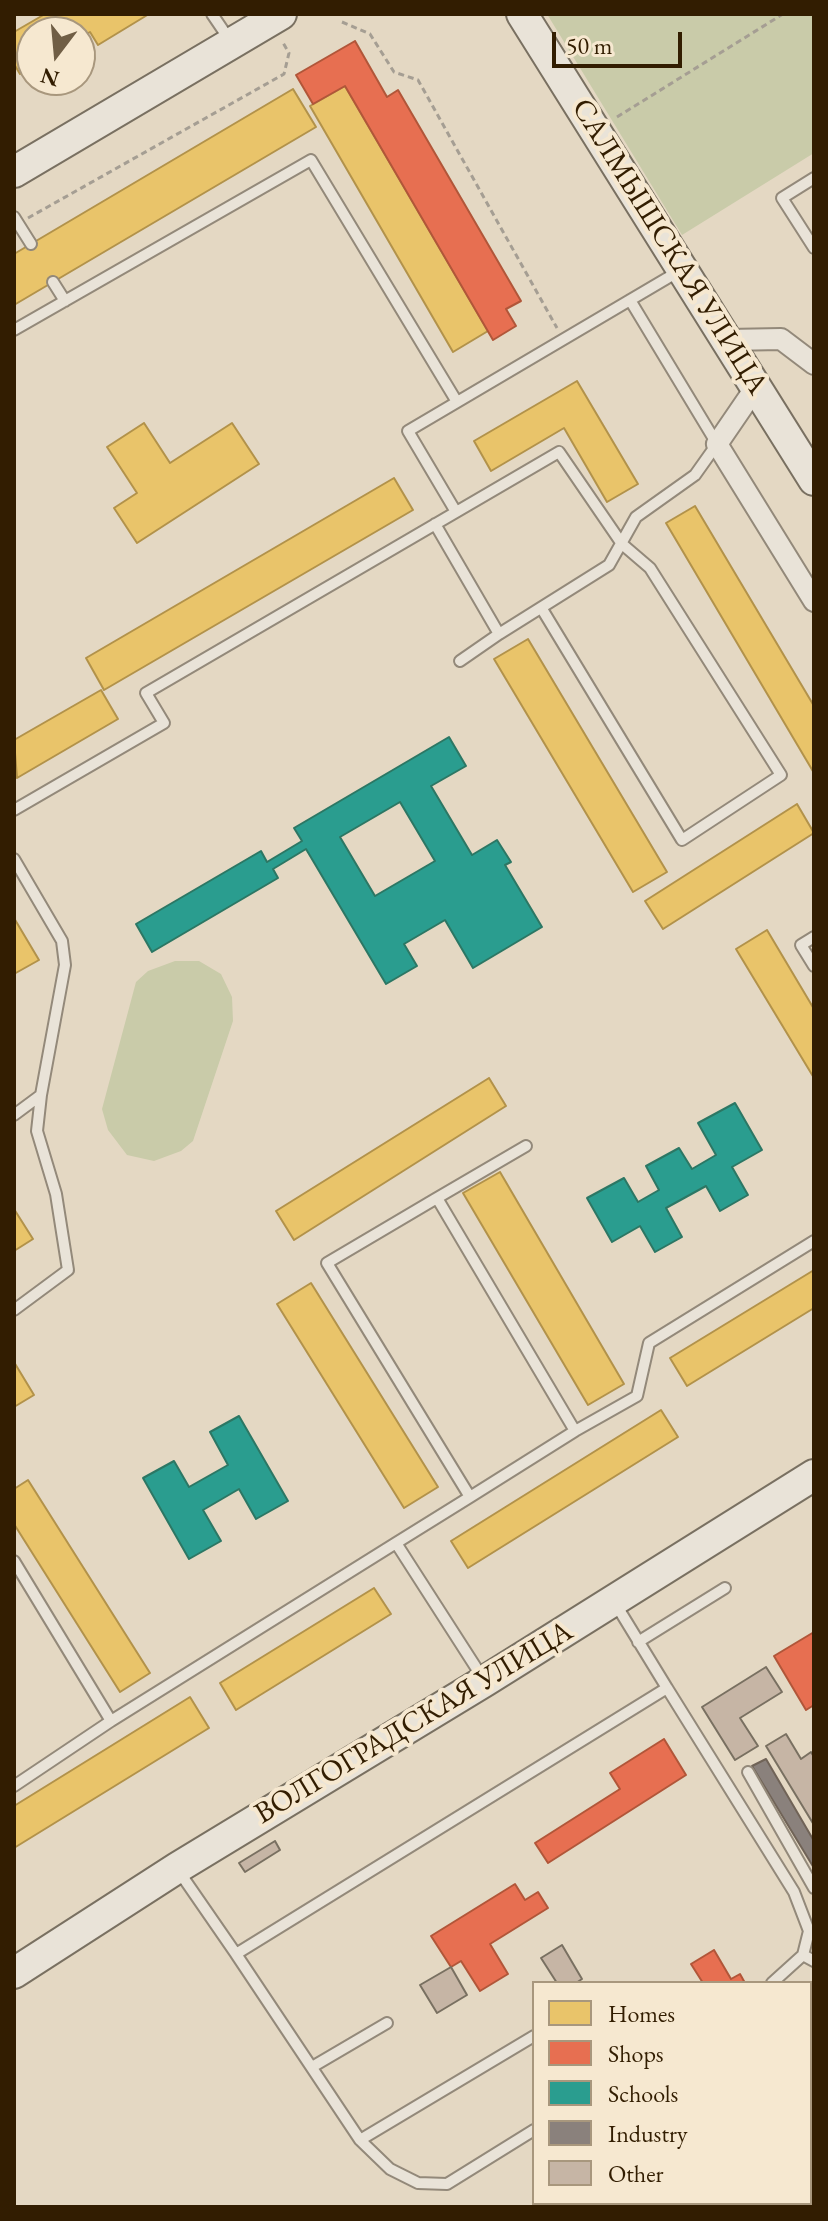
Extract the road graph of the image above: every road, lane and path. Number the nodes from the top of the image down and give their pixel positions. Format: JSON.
{"nodes":[{"id":1,"x":212,"y":14,"type":"edge"},
{"id":2,"x":522,"y":14,"type":"edge"},
{"id":3,"x":783,"y":14,"type":"edge"},
{"id":4,"x":276,"y":17,"type":"edge"},
{"id":5,"x":342,"y":22,"type":"dead end"},
{"id":6,"x":231,"y":43,"type":"junction"},
{"id":7,"x":612,"y":120,"type":"dead end"},
{"id":8,"x":14,"y":172,"type":"edge"},
{"id":9,"x":814,"y":178,"type":"edge"},
{"id":10,"x":16,"y":220,"type":"edge"},
{"id":11,"x":31,"y":244,"type":"dead end"},
{"id":12,"x":814,"y":248,"type":"edge"},
{"id":13,"x":683,"y":269,"type":"junction"},
{"id":14,"x":53,"y":282,"type":"dead end"},
{"id":15,"x":630,"y":300,"type":"junction"},
{"id":16,"x":65,"y":301,"type":"junction"},
{"id":17,"x":14,"y":330,"type":"edge"},
{"id":18,"x":563,"y":338,"type":"junction"},
{"id":19,"x":728,"y":340,"type":"junction"},
{"id":20,"x":814,"y":364,"type":"edge"},
{"id":21,"x":756,"y":387,"type":"junction"},
{"id":22,"x":457,"y":402,"type":"junction"},
{"id":23,"x":717,"y":444,"type":"junction"},
{"id":24,"x":814,"y":480,"type":"edge"},
{"id":25,"x":456,"y":512,"type":"junction"},
{"id":26,"x":435,"y":524,"type":"junction"},
{"id":27,"x":622,"y":544,"type":"junction"},
{"id":28,"x":814,"y":601,"type":"edge"},
{"id":29,"x":542,"y":609,"type":"junction"},
{"id":30,"x":499,"y":634,"type":"junction"},
{"id":31,"x":460,"y":661,"type":"dead end"},
{"id":32,"x":14,"y":810,"type":"edge"},
{"id":33,"x":14,"y":859,"type":"edge"},
{"id":34,"x":814,"y":937,"type":"edge"},
{"id":35,"x":814,"y":966,"type":"edge"},
{"id":36,"x":41,"y":1095,"type":"junction"},
{"id":37,"x":14,"y":1115,"type":"edge"},
{"id":38,"x":526,"y":1146,"type":"dead end"},
{"id":39,"x":437,"y":1198,"type":"junction"},
{"id":40,"x":814,"y":1241,"type":"edge"},
{"id":41,"x":14,"y":1310,"type":"edge"},
{"id":42,"x":575,"y":1431,"type":"junction"},
{"id":43,"x":814,"y":1475,"type":"edge"},
{"id":44,"x":470,"y":1497,"type":"junction"},
{"id":45,"x":396,"y":1543,"type":"junction"},
{"id":46,"x":14,"y":1561,"type":"edge"},
{"id":47,"x":725,"y":1588,"type":"dead end"},
{"id":48,"x":613,"y":1601,"type":"junction"},
{"id":49,"x":638,"y":1642,"type":"junction"},
{"id":50,"x":485,"y":1681,"type":"junction"},
{"id":51,"x":667,"y":1688,"type":"junction"},
{"id":52,"x":111,"y":1721,"type":"junction"},
{"id":53,"x":748,"y":1772,"type":"dead end"},
{"id":54,"x":14,"y":1786,"type":"edge"},
{"id":55,"x":177,"y":1868,"type":"junction"},
{"id":56,"x":814,"y":1888,"type":"edge"},
{"id":57,"x":236,"y":1954,"type":"junction"},
{"id":58,"x":803,"y":1955,"type":"junction"},
{"id":59,"x":814,"y":1961,"type":"edge"},
{"id":60,"x":15,"y":1969,"type":"edge"},
{"id":61,"x":774,"y":1981,"type":"edge"},
{"id":62,"x":387,"y":2023,"type":"dead end"},
{"id":63,"x":532,"y":2037,"type":"edge"},
{"id":64,"x":312,"y":2067,"type":"junction"},
{"id":65,"x":532,"y":2131,"type":"edge"},
{"id":66,"x":360,"y":2140,"type":"junction"}],
"edges":[{"from":1,"to":6,"type":"lane"},
{"from":2,"to":13,"type":"main road","name":"САЛМЫШСКАЯ УЛИЦА"},
{"from":3,"to":7,"type":"path"},
{"from":4,"to":6,"type":"main road"},
{"from":4,"to":10,"type":"path"},
{"from":5,"to":18,"type":"path"},
{"from":6,"to":8,"type":"main road"},
{"from":9,"to":12,"type":"lane"},
{"from":10,"to":11,"type":"lane"},
{"from":13,"to":15,"type":"lane"},
{"from":13,"to":19,"type":"main road","name":"САЛМЫШСКАЯ УЛИЦА"},
{"from":14,"to":16,"type":"lane"},
{"from":15,"to":18,"type":"lane"},
{"from":15,"to":23,"type":"lane"},
{"from":16,"to":17,"type":"lane"},
{"from":16,"to":22,"type":"lane"},
{"from":18,"to":22,"type":"lane"},
{"from":19,"to":20,"type":"street"},
{"from":19,"to":21,"type":"main road","name":"САЛМЫШСКАЯ УЛИЦА"},
{"from":21,"to":23,"type":"street"},
{"from":21,"to":24,"type":"main road","name":"САЛМЫШСКАЯ УЛИЦА"},
{"from":22,"to":25,"type":"lane"},
{"from":23,"to":27,"type":"lane"},
{"from":23,"to":28,"type":"street"},
{"from":25,"to":26,"type":"lane"},
{"from":25,"to":27,"type":"lane"},
{"from":26,"to":30,"type":"lane"},
{"from":26,"to":32,"type":"lane"},
{"from":27,"to":29,"type":"lane"},
{"from":27,"to":29,"type":"lane"},
{"from":29,"to":30,"type":"lane"},
{"from":30,"to":31,"type":"lane"},
{"from":33,"to":36,"type":"lane"},
{"from":34,"to":35,"type":"lane"},
{"from":36,"to":37,"type":"lane"},
{"from":36,"to":41,"type":"lane"},
{"from":38,"to":39,"type":"lane"},
{"from":39,"to":42,"type":"lane"},
{"from":39,"to":44,"type":"lane"},
{"from":40,"to":42,"type":"lane"},
{"from":42,"to":44,"type":"lane"},
{"from":43,"to":48,"type":"main road","name":"ВОЛГОГРАДСКАЯ УЛИЦА"},
{"from":44,"to":45,"type":"lane"},
{"from":45,"to":50,"type":"lane"},
{"from":45,"to":52,"type":"lane"},
{"from":46,"to":52,"type":"lane"},
{"from":47,"to":49,"type":"lane"},
{"from":48,"to":49,"type":"lane"},
{"from":48,"to":50,"type":"main road","name":"ВОЛГОГРАДСКАЯ УЛИЦА"},
{"from":49,"to":51,"type":"lane"},
{"from":50,"to":55,"type":"main road","name":"ВОЛГОГРАДСКАЯ УЛИЦА"},
{"from":51,"to":57,"type":"lane"},
{"from":51,"to":58,"type":"lane"},
{"from":52,"to":54,"type":"lane"},
{"from":53,"to":56,"type":"lane"},
{"from":55,"to":57,"type":"lane"},
{"from":55,"to":60,"type":"main road","name":"ВОЛГОГРАДСКАЯ УЛИЦА"},
{"from":57,"to":64,"type":"lane"},
{"from":58,"to":59,"type":"lane"},
{"from":58,"to":61,"type":"lane"},
{"from":62,"to":64,"type":"lane"},
{"from":63,"to":66,"type":"lane"},
{"from":64,"to":66,"type":"lane"},
{"from":65,"to":66,"type":"lane"}]}
